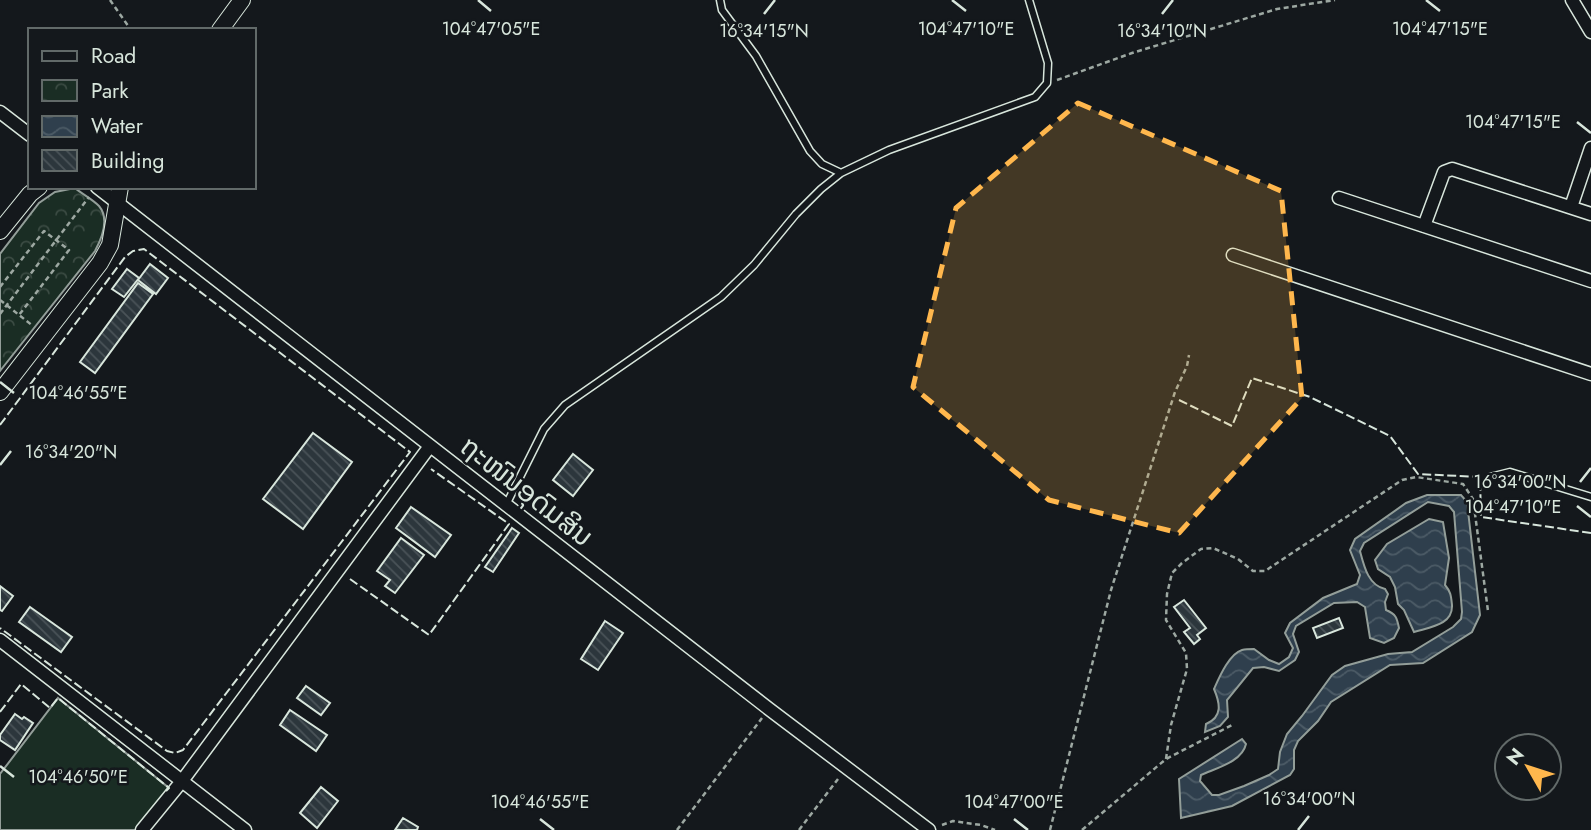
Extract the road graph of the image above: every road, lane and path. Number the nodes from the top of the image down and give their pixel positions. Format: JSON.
{"nodes":[{"id":1,"x":110,"y":0,"type":"edge"},
{"id":2,"x":242,"y":0,"type":"edge"},
{"id":3,"x":720,"y":0,"type":"edge"},
{"id":4,"x":1029,"y":0,"type":"edge"},
{"id":5,"x":1335,"y":0,"type":"edge"},
{"id":6,"x":1572,"y":0,"type":"edge"},
{"id":7,"x":130,"y":28,"type":"edge"},
{"id":8,"x":221,"y":28,"type":"edge"},
{"id":9,"x":1591,"y":32,"type":"edge"},
{"id":10,"x":1047,"y":83,"type":"junction"},
{"id":11,"x":0,"y":112,"type":"edge"},
{"id":12,"x":28,"y":133,"type":"edge"},
{"id":13,"x":1591,"y":148,"type":"edge"},
{"id":14,"x":841,"y":173,"type":"junction"},
{"id":15,"x":36,"y":189,"type":"edge"},
{"id":16,"x":93,"y":193,"type":"edge"},
{"id":17,"x":119,"y":195,"type":"edge"},
{"id":18,"x":1339,"y":198,"type":"dead end"},
{"id":19,"x":1571,"y":207,"type":"junction"},
{"id":20,"x":1591,"y":214,"type":"edge"},
{"id":21,"x":1424,"y":226,"type":"junction"},
{"id":22,"x":0,"y":231,"type":"edge"},
{"id":23,"x":57,"y":240,"type":"junction"},
{"id":24,"x":1233,"y":256,"type":"dead end"},
{"id":25,"x":1591,"y":281,"type":"edge"},
{"id":26,"x":0,"y":287,"type":"edge"},
{"id":27,"x":0,"y":300,"type":"edge"},
{"id":28,"x":7,"y":305,"type":"junction"},
{"id":29,"x":0,"y":314,"type":"edge"},
{"id":30,"x":19,"y":315,"type":"junction"},
{"id":31,"x":44,"y":335,"type":"junction"},
{"id":32,"x":1189,"y":355,"type":"dead end"},
{"id":33,"x":1591,"y":374,"type":"edge"},
{"id":34,"x":0,"y":392,"type":"edge"},
{"id":35,"x":430,"y":446,"type":"junction"},
{"id":36,"x":1490,"y":477,"type":"dead end"},
{"id":37,"x":1591,"y":497,"type":"edge"},
{"id":38,"x":506,"y":505,"type":"junction"},
{"id":39,"x":1488,"y":611,"type":"dead end"},
{"id":40,"x":0,"y":640,"type":"edge"},
{"id":41,"x":769,"y":709,"type":"junction"},
{"id":42,"x":1234,"y":724,"type":"dead end"},
{"id":43,"x":1167,"y":759,"type":"junction"},
{"id":44,"x":847,"y":768,"type":"junction"},
{"id":45,"x":181,"y":781,"type":"junction"},
{"id":46,"x":142,"y":830,"type":"edge"},
{"id":47,"x":245,"y":830,"type":"edge"},
{"id":48,"x":677,"y":830,"type":"edge"},
{"id":49,"x":799,"y":830,"type":"edge"},
{"id":50,"x":929,"y":830,"type":"edge"},
{"id":51,"x":995,"y":830,"type":"edge"},
{"id":52,"x":1050,"y":830,"type":"edge"},
{"id":53,"x":1082,"y":830,"type":"edge"}],
"edges":[{"from":1,"to":7,"type":"path"},
{"from":2,"to":8,"type":"street"},
{"from":3,"to":14,"type":"lane"},
{"from":4,"to":10,"type":"lane"},
{"from":5,"to":10,"type":"path"},
{"from":6,"to":9,"type":"street"},
{"from":10,"to":14,"type":"lane"},
{"from":11,"to":12,"type":"street"},
{"from":13,"to":19,"type":"street"},
{"from":14,"to":38,"type":"lane"},
{"from":15,"to":22,"type":"street"},
{"from":16,"to":17,"type":"street","name":"ຖະໜົນອຸດົມສິນ"},
{"from":16,"to":23,"type":"path"},
{"from":17,"to":31,"type":"street"},
{"from":17,"to":35,"type":"street","name":"ຖະໜົນອຸດົມສິນ"},
{"from":18,"to":21,"type":"street"},
{"from":19,"to":20,"type":"street"},
{"from":19,"to":21,"type":"street"},
{"from":21,"to":25,"type":"street"},
{"from":23,"to":26,"type":"path"},
{"from":23,"to":28,"type":"path"},
{"from":23,"to":30,"type":"path"},
{"from":24,"to":33,"type":"street"},
{"from":27,"to":28,"type":"path"},
{"from":28,"to":29,"type":"path"},
{"from":28,"to":30,"type":"path"},
{"from":30,"to":31,"type":"path"},
{"from":31,"to":34,"type":"street"},
{"from":32,"to":52,"type":"path"},
{"from":35,"to":38,"type":"street","name":"ຖະໜົນອຸດົມສິນ"},
{"from":35,"to":45,"type":"street"},
{"from":36,"to":37,"type":"lane"},
{"from":38,"to":41,"type":"street","name":"ຖະໜົນອຸດົມສິນ"},
{"from":39,"to":43,"type":"path"},
{"from":40,"to":45,"type":"street"},
{"from":41,"to":44,"type":"street","name":"ຖະໜົນອຸດົມສິນ"},
{"from":41,"to":48,"type":"path"},
{"from":42,"to":43,"type":"path"},
{"from":43,"to":53,"type":"path"},
{"from":44,"to":49,"type":"path"},
{"from":44,"to":50,"type":"street","name":"ຖະໜົນອຸດົມສິນ"},
{"from":45,"to":46,"type":"street"},
{"from":45,"to":47,"type":"street"},
{"from":50,"to":51,"type":"path"}]}
